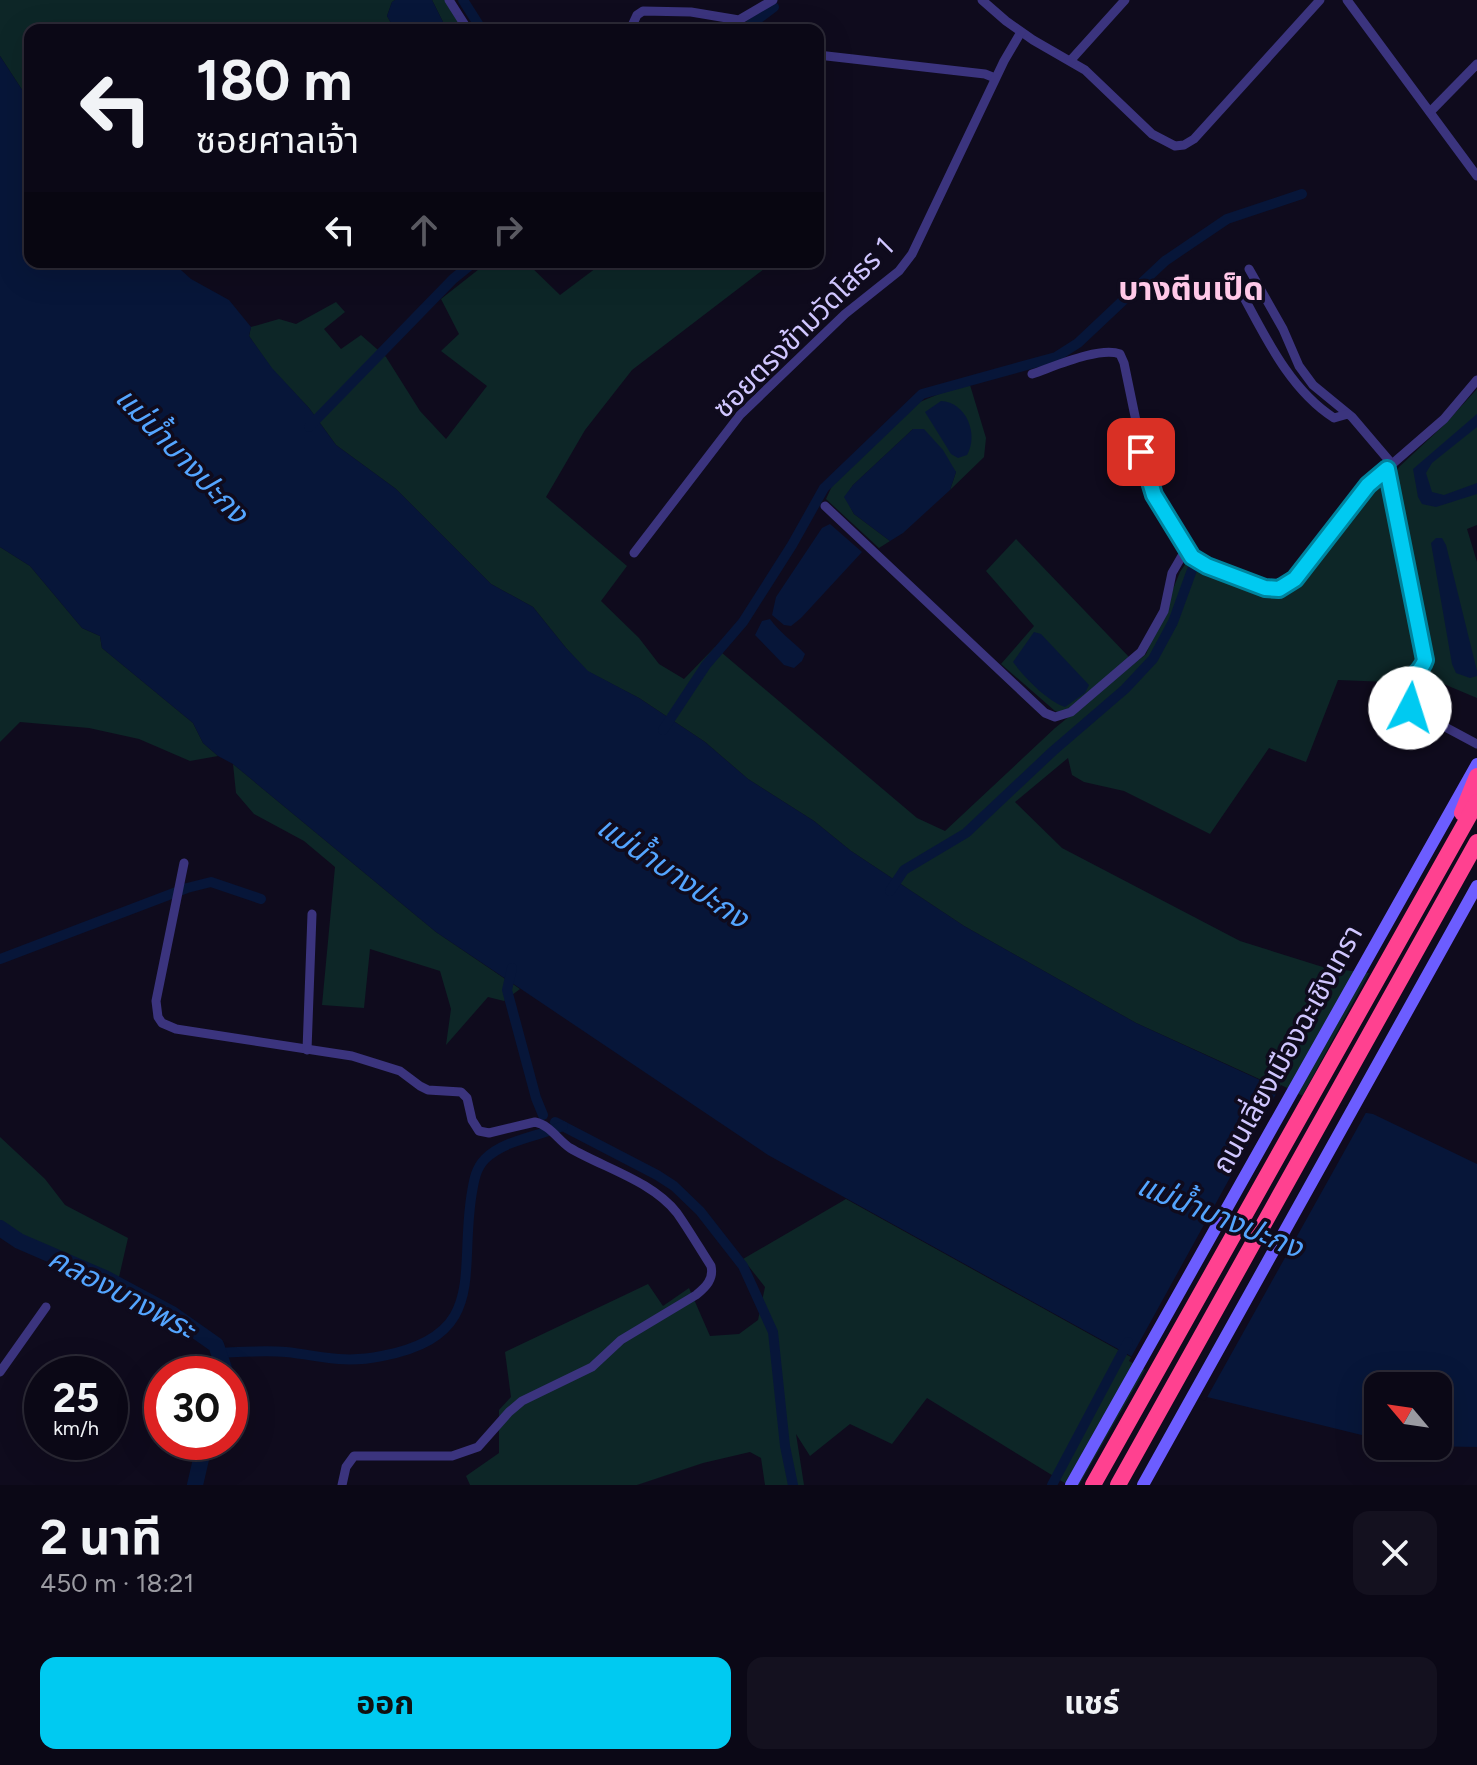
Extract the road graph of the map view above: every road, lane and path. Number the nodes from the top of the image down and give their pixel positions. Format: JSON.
{"nodes":[{"id":1,"x":449,"y":0,"type":"edge"},
{"id":2,"x":773,"y":0,"type":"edge"},
{"id":3,"x":982,"y":0,"type":"edge"},
{"id":4,"x":1125,"y":0,"type":"edge"},
{"id":5,"x":1320,"y":0,"type":"edge"},
{"id":6,"x":1347,"y":0,"type":"edge"},
{"id":7,"x":464,"y":24,"type":"edge"},
{"id":8,"x":633,"y":24,"type":"edge"},
{"id":9,"x":1021,"y":32,"type":"junction"},
{"id":10,"x":824,"y":56,"type":"edge"},
{"id":11,"x":1070,"y":61,"type":"junction"},
{"id":12,"x":1477,"y":64,"type":"edge"},
{"id":13,"x":995,"y":78,"type":"junction"},
{"id":14,"x":1430,"y":112,"type":"junction"},
{"id":15,"x":1477,"y":176,"type":"edge"},
{"id":16,"x":1249,"y":269,"type":"dead end"},
{"id":17,"x":1235,"y":281,"type":"dead end"},
{"id":18,"x":1032,"y":374,"type":"dead end"},
{"id":19,"x":1477,"y":380,"type":"edge"},
{"id":20,"x":1348,"y":414,"type":"junction"},
{"id":21,"x":1390,"y":467,"type":"junction"},
{"id":22,"x":825,"y":506,"type":"dead end"},
{"id":23,"x":1186,"y":549,"type":"junction"},
{"id":24,"x":634,"y":553,"type":"dead end"},
{"id":25,"x":1477,"y":744,"type":"edge"},
{"id":26,"x":1477,"y":764,"type":"edge"},
{"id":27,"x":1477,"y":776,"type":"edge"},
{"id":28,"x":1477,"y":802,"type":"edge"},
{"id":29,"x":1477,"y":842,"type":"edge"},
{"id":30,"x":1477,"y":855,"type":"edge"},
{"id":31,"x":184,"y":863,"type":"dead end"},
{"id":32,"x":1437,"y":874,"type":"junction"},
{"id":33,"x":1454,"y":884,"type":"junction"},
{"id":34,"x":1477,"y":886,"type":"edge"},
{"id":35,"x":312,"y":914,"type":"dead end"},
{"id":36,"x":307,"y":1050,"type":"junction"},
{"id":37,"x":46,"y":1307,"type":"dead end"},
{"id":38,"x":0,"y":1372,"type":"edge"},
{"id":39,"x":342,"y":1485,"type":"edge"},
{"id":40,"x":1071,"y":1485,"type":"edge"},
{"id":41,"x":1093,"y":1485,"type":"edge"},
{"id":42,"x":1118,"y":1485,"type":"edge"},
{"id":43,"x":1143,"y":1485,"type":"edge"}],
"edges":[{"from":1,"to":7,"type":"street"},
{"from":2,"to":8,"type":"street"},
{"from":3,"to":9,"type":"street"},
{"from":4,"to":11,"type":"street"},
{"from":5,"to":11,"type":"street"},
{"from":6,"to":14,"type":"street"},
{"from":9,"to":11,"type":"street"},
{"from":9,"to":13,"type":"street","name":"ซอยตรงข้ามวัดโสธร 1"},
{"from":10,"to":13,"type":"street"},
{"from":12,"to":14,"type":"street"},
{"from":13,"to":24,"type":"street","name":"ซอยตรงข้ามวัดโสธร 1"},
{"from":14,"to":15,"type":"street"},
{"from":16,"to":20,"type":"street"},
{"from":17,"to":20,"type":"street"},
{"from":18,"to":23,"type":"street"},
{"from":19,"to":21,"type":"street"},
{"from":20,"to":21,"type":"street"},
{"from":21,"to":23,"type":"street"},
{"from":21,"to":25,"type":"street"},
{"from":22,"to":23,"type":"street"},
{"from":26,"to":40,"type":"main road","name":"ถนนเลี่ยงเมืองฉะเชิงเทรา"},
{"from":27,"to":32,"type":"highway"},
{"from":28,"to":32,"type":"highway","name":"ถนนเลี่ยงเมืองฉะเชิงเทรา"},
{"from":29,"to":33,"type":"highway"},
{"from":30,"to":33,"type":"highway"},
{"from":31,"to":36,"type":"street"},
{"from":32,"to":41,"type":"highway","name":"ถนนเลี่ยงเมืองฉะเชิงเทรา"},
{"from":33,"to":42,"type":"highway"},
{"from":34,"to":43,"type":"main road"},
{"from":35,"to":36,"type":"street"},
{"from":36,"to":39,"type":"street"},
{"from":37,"to":38,"type":"street"}]}
